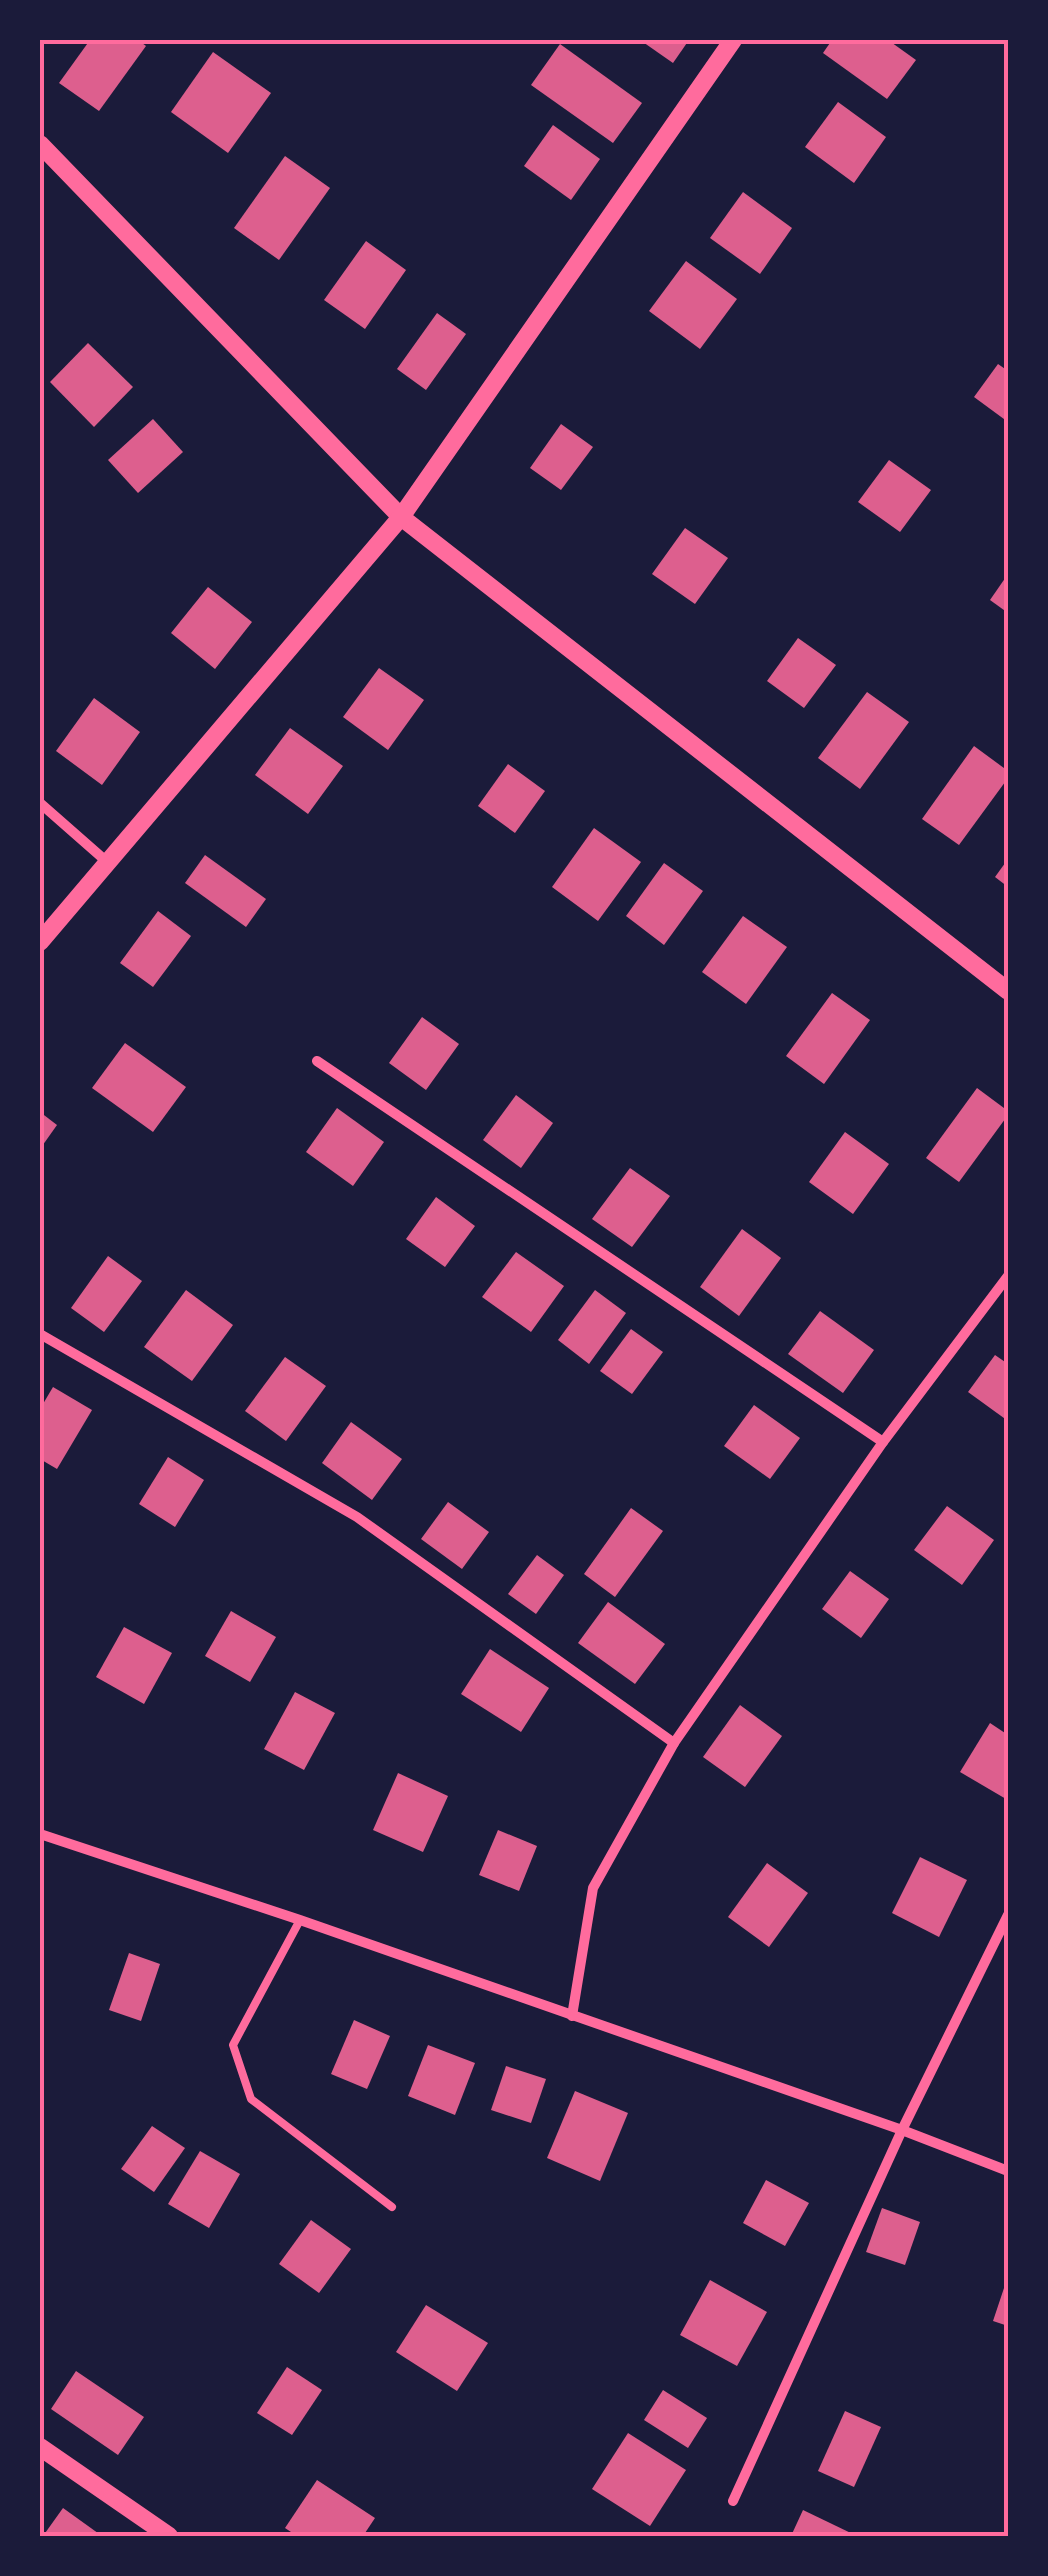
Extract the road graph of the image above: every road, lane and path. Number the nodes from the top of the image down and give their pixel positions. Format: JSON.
{"nodes":[{"id":1,"x":732,"y":40,"type":"edge"},
{"id":2,"x":40,"y":144,"type":"edge"},
{"id":3,"x":401,"y":517,"type":"junction"},
{"id":4,"x":40,"y":803,"type":"edge"},
{"id":5,"x":106,"y":861,"type":"junction"},
{"id":6,"x":40,"y":942,"type":"edge"},
{"id":7,"x":1008,"y":991,"type":"edge"},
{"id":8,"x":317,"y":1061,"type":"dead end"},
{"id":9,"x":1008,"y":1276,"type":"edge"},
{"id":10,"x":40,"y":1334,"type":"edge"},
{"id":11,"x":883,"y":1442,"type":"junction"},
{"id":12,"x":674,"y":1743,"type":"junction"},
{"id":13,"x":40,"y":1834,"type":"edge"},
{"id":14,"x":1008,"y":1916,"type":"edge"},
{"id":15,"x":300,"y":1920,"type":"junction"},
{"id":16,"x":572,"y":2016,"type":"junction"},
{"id":17,"x":902,"y":2130,"type":"junction"},
{"id":18,"x":1008,"y":2171,"type":"edge"},
{"id":19,"x":392,"y":2207,"type":"dead end"},
{"id":20,"x":40,"y":2447,"type":"edge"},
{"id":21,"x":733,"y":2502,"type":"dead end"},
{"id":22,"x":169,"y":2536,"type":"edge"}],
"edges":[{"from":1,"to":3,"type":"street"},
{"from":2,"to":3,"type":"street"},
{"from":3,"to":5,"type":"street"},
{"from":3,"to":7,"type":"street"},
{"from":4,"to":5,"type":"street"},
{"from":5,"to":6,"type":"street"},
{"from":8,"to":11,"type":"street"},
{"from":9,"to":11,"type":"street"},
{"from":10,"to":12,"type":"street"},
{"from":11,"to":12,"type":"street"},
{"from":12,"to":16,"type":"street"},
{"from":13,"to":15,"type":"street"},
{"from":14,"to":17,"type":"street"},
{"from":15,"to":16,"type":"street"},
{"from":15,"to":19,"type":"lane"},
{"from":16,"to":17,"type":"street"},
{"from":17,"to":18,"type":"street"},
{"from":17,"to":21,"type":"street"},
{"from":20,"to":22,"type":"street"}]}
